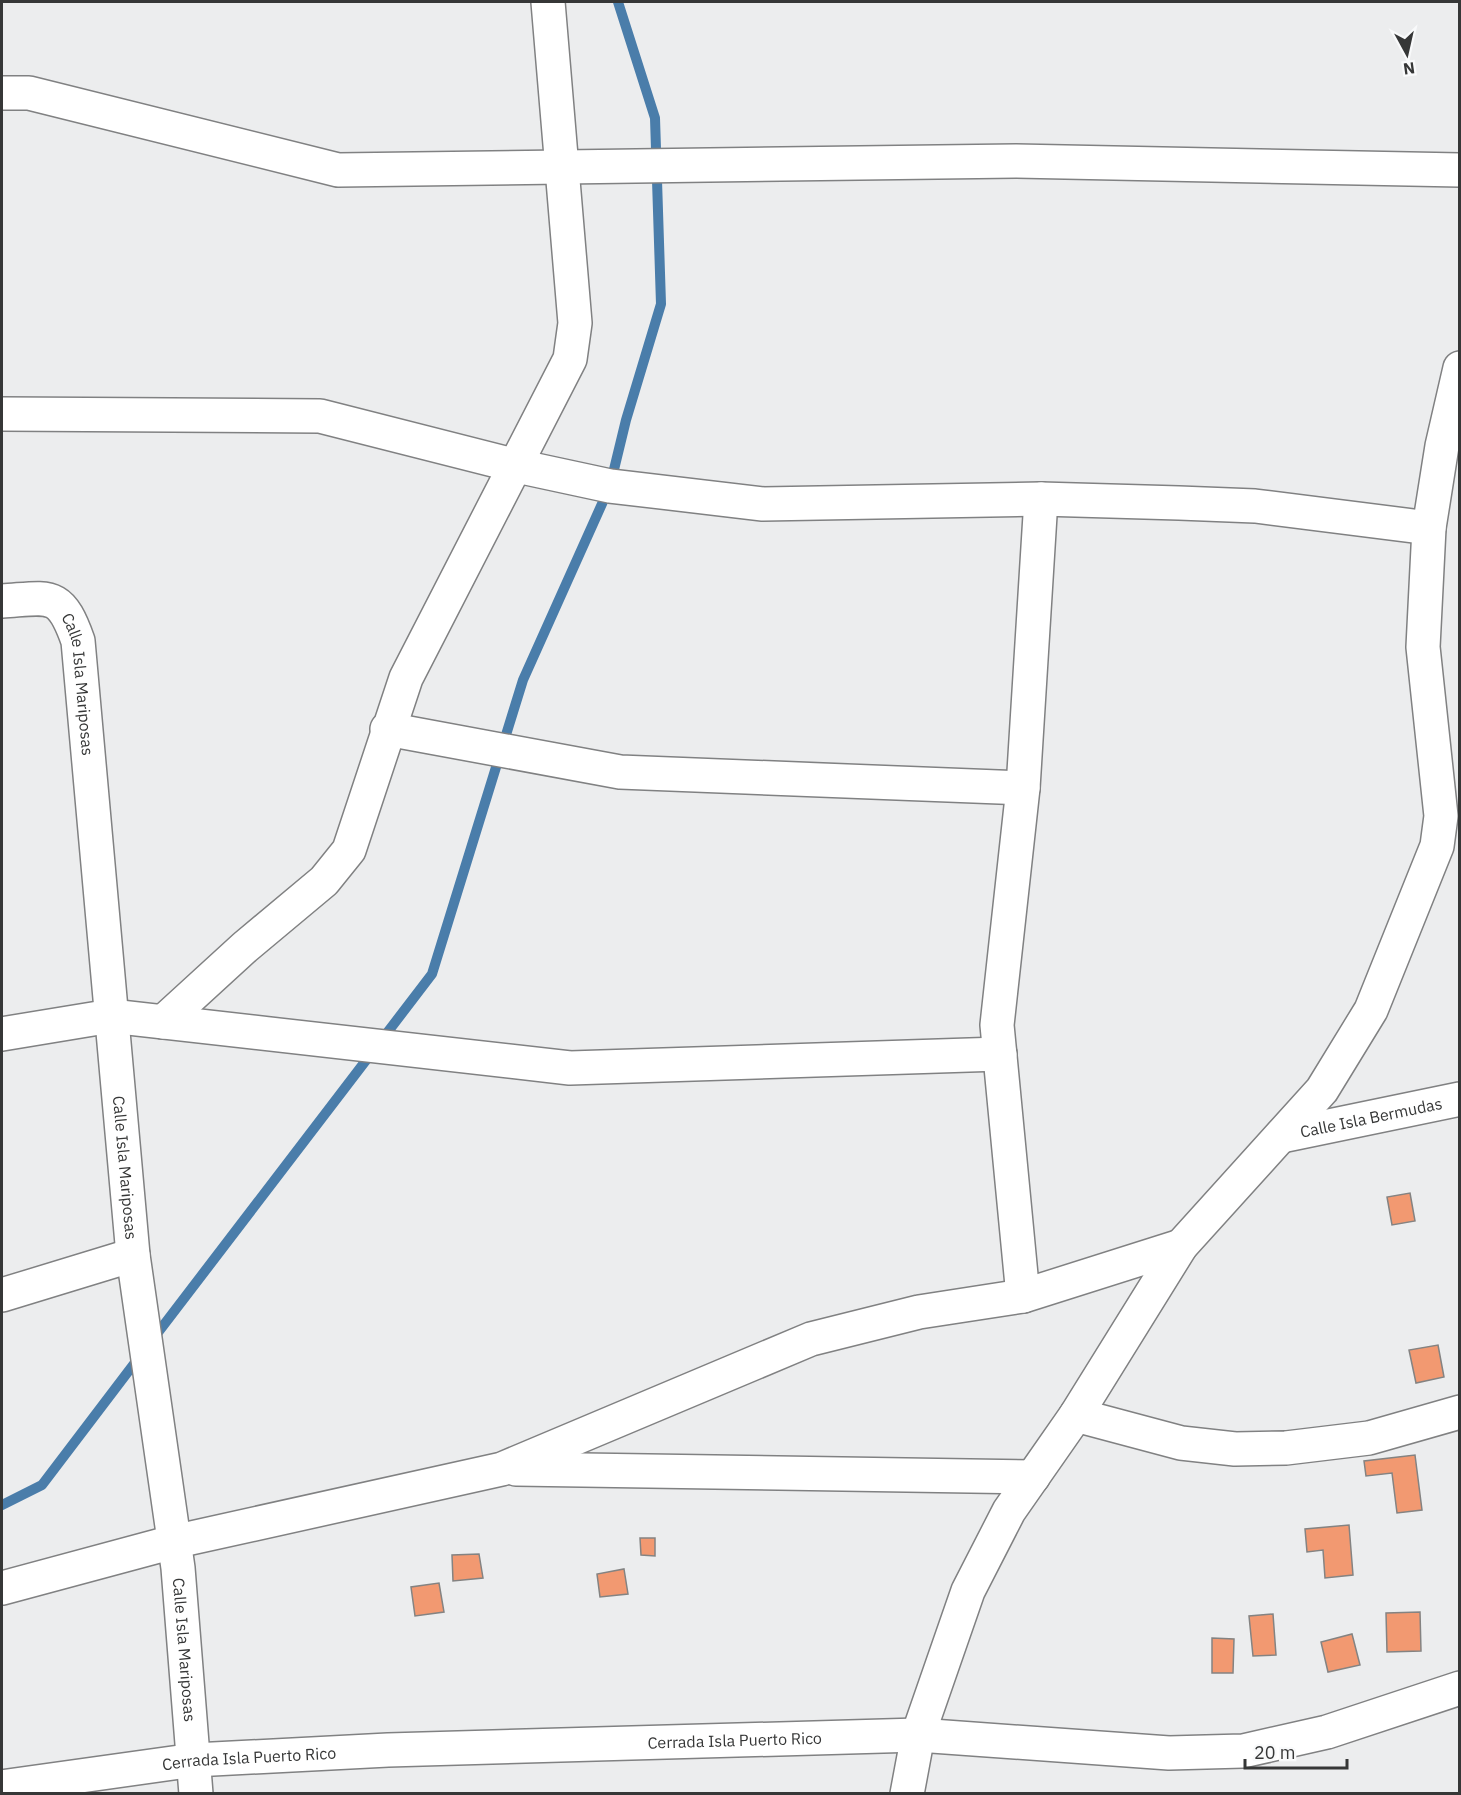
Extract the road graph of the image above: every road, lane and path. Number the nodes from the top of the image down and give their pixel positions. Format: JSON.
{"nodes":[{"id":1,"x":548,"y":2,"type":"edge"},
{"id":2,"x":2,"y":93,"type":"edge"},
{"id":3,"x":563,"y":166,"type":"junction"},
{"id":4,"x":1460,"y":170,"type":"edge"},
{"id":5,"x":1460,"y":368,"type":"edge"},
{"id":6,"x":2,"y":414,"type":"edge"},
{"id":7,"x":517,"y":466,"type":"junction"},
{"id":8,"x":1041,"y":499,"type":"junction"},
{"id":9,"x":1429,"y":528,"type":"junction"},
{"id":10,"x":2,"y":601,"type":"edge"},
{"id":11,"x":387,"y":729,"type":"junction"},
{"id":12,"x":1023,"y":788,"type":"junction"},
{"id":13,"x":1448,"y":844,"type":"edge"},
{"id":14,"x":111,"y":1016,"type":"junction"},
{"id":15,"x":163,"y":1022,"type":"junction"},
{"id":16,"x":2,"y":1034,"type":"edge"},
{"id":17,"x":1000,"y":1054,"type":"junction"},
{"id":18,"x":1460,"y":1099,"type":"edge"},
{"id":19,"x":1281,"y":1136,"type":"junction"},
{"id":20,"x":1181,"y":1246,"type":"junction"},
{"id":21,"x":133,"y":1255,"type":"junction"},
{"id":22,"x":2,"y":1295,"type":"edge"},
{"id":23,"x":1023,"y":1296,"type":"junction"},
{"id":24,"x":1460,"y":1412,"type":"edge"},
{"id":25,"x":1076,"y":1415,"type":"junction"},
{"id":26,"x":502,"y":1469,"type":"junction"},
{"id":27,"x":1033,"y":1476,"type":"junction"},
{"id":28,"x":173,"y":1542,"type":"junction"},
{"id":29,"x":2,"y":1588,"type":"edge"},
{"id":30,"x":1460,"y":1688,"type":"edge"},
{"id":31,"x":918,"y":1735,"type":"junction"},
{"id":32,"x":194,"y":1760,"type":"junction"},
{"id":33,"x":2,"y":1787,"type":"edge"},
{"id":34,"x":196,"y":1794,"type":"edge"},
{"id":35,"x":907,"y":1794,"type":"edge"}],
"edges":[{"from":1,"to":3,"type":"street"},
{"from":2,"to":3,"type":"street"},
{"from":3,"to":4,"type":"street"},
{"from":3,"to":7,"type":"street"},
{"from":5,"to":9,"type":"street"},
{"from":6,"to":7,"type":"street"},
{"from":7,"to":8,"type":"street"},
{"from":7,"to":11,"type":"street"},
{"from":8,"to":9,"type":"street"},
{"from":8,"to":12,"type":"street"},
{"from":9,"to":13,"type":"street"},
{"from":10,"to":14,"type":"street","name":"Calle Isla Mariposas"},
{"from":11,"to":12,"type":"street"},
{"from":11,"to":15,"type":"street"},
{"from":12,"to":17,"type":"street"},
{"from":13,"to":19,"type":"street"},
{"from":14,"to":15,"type":"street"},
{"from":14,"to":16,"type":"street"},
{"from":14,"to":21,"type":"street","name":"Calle Isla Mariposas"},
{"from":15,"to":17,"type":"street"},
{"from":17,"to":23,"type":"street"},
{"from":18,"to":19,"type":"street","name":"Calle Isla Bermudas"},
{"from":19,"to":20,"type":"street"},
{"from":20,"to":23,"type":"street"},
{"from":20,"to":25,"type":"street"},
{"from":21,"to":22,"type":"street"},
{"from":21,"to":28,"type":"street","name":"Calle Isla Mariposas"},
{"from":23,"to":26,"type":"street"},
{"from":24,"to":25,"type":"street"},
{"from":25,"to":27,"type":"street"},
{"from":26,"to":27,"type":"street"},
{"from":26,"to":28,"type":"street"},
{"from":27,"to":31,"type":"street"},
{"from":28,"to":29,"type":"street"},
{"from":28,"to":32,"type":"street","name":"Calle Isla Mariposas"},
{"from":30,"to":31,"type":"street","name":"Cerrada Isla Puerto Rico"},
{"from":31,"to":32,"type":"street","name":"Cerrada Isla Puerto Rico"},
{"from":31,"to":35,"type":"street"},
{"from":32,"to":33,"type":"street","name":"Cerrada Isla Puerto Rico"},
{"from":32,"to":34,"type":"street","name":"Calle Isla Mariposas"}]}
